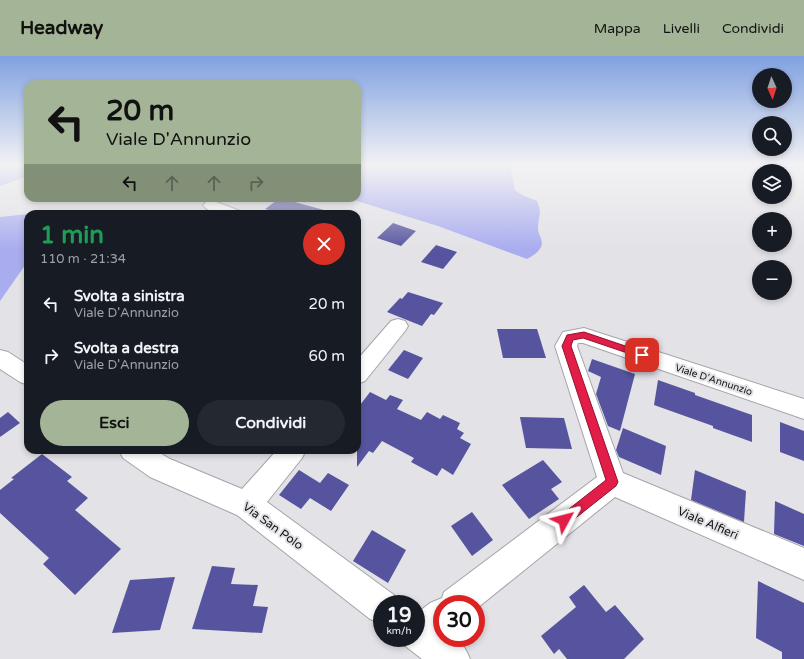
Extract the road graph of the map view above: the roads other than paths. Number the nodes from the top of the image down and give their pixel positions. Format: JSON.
{"nodes":[{"id":1,"x":211,"y":205,"type":"dead end"},
{"id":2,"x":224,"y":210,"type":"edge"},
{"id":3,"x":398,"y":326,"type":"dead end"},
{"id":4,"x":0,"y":358,"type":"edge"},
{"id":5,"x":361,"y":369,"type":"edge"},
{"id":6,"x":24,"y":373,"type":"edge"},
{"id":7,"x":804,"y":409,"type":"edge"},
{"id":8,"x":138,"y":454,"type":"edge"},
{"id":9,"x":290,"y":454,"type":"edge"},
{"id":10,"x":612,"y":482,"type":"junction"},
{"id":11,"x":247,"y":505,"type":"junction"},
{"id":12,"x":804,"y":564,"type":"edge"},
{"id":13,"x":468,"y":595,"type":"edge"},
{"id":14,"x":373,"y":600,"type":"edge"},
{"id":15,"x":425,"y":627,"type":"edge"},
{"id":16,"x":452,"y":659,"type":"edge"}],
"edges":[{"from":1,"to":2,"type":"street"},
{"from":3,"to":5,"type":"street"},
{"from":4,"to":6,"type":"street"},
{"from":7,"to":10,"type":"street","name":"Viale D'Annunzio"},
{"from":8,"to":11,"type":"street","name":"Via San Polo"},
{"from":9,"to":11,"type":"street"},
{"from":10,"to":12,"type":"street","name":"Viale Alfieri"},
{"from":10,"to":13,"type":"street"},
{"from":11,"to":14,"type":"street","name":"Via San Polo"},
{"from":15,"to":16,"type":"street"}]}
